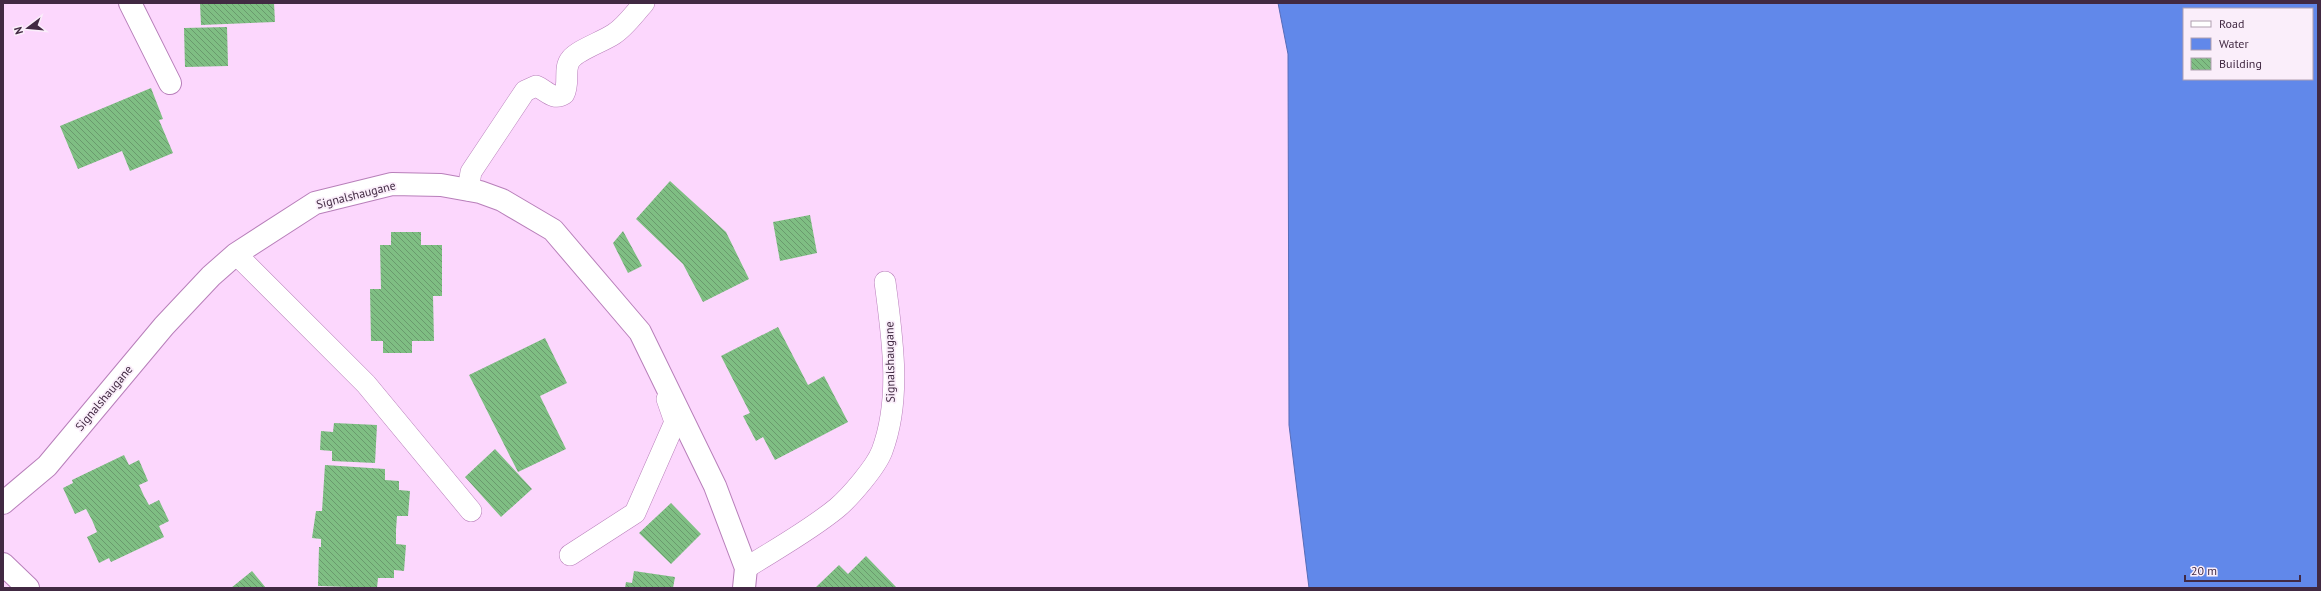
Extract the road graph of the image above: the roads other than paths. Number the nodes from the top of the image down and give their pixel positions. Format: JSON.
{"nodes":[{"id":1,"x":130,"y":3,"type":"edge"},
{"id":2,"x":644,"y":3,"type":"edge"},
{"id":3,"x":170,"y":83,"type":"dead end"},
{"id":4,"x":468,"y":190,"type":"junction"},
{"id":5,"x":236,"y":254,"type":"junction"},
{"id":6,"x":886,"y":282,"type":"dead end"},
{"id":7,"x":655,"y":362,"type":"junction"},
{"id":8,"x":3,"y":503,"type":"edge"},
{"id":9,"x":471,"y":511,"type":"dead end"},
{"id":10,"x":570,"y":555,"type":"dead end"},
{"id":11,"x":3,"y":564,"type":"edge"},
{"id":12,"x":745,"y":578,"type":"edge"},
{"id":13,"x":28,"y":588,"type":"edge"}],
"edges":[{"from":1,"to":3,"type":"street"},
{"from":2,"to":4,"type":"lane"},
{"from":4,"to":5,"type":"street","name":"Signalshaugane"},
{"from":4,"to":7,"type":"street","name":"Signalshaugane"},
{"from":5,"to":8,"type":"street","name":"Signalshaugane"},
{"from":5,"to":9,"type":"lane"},
{"from":6,"to":12,"type":"lane","name":"Signalshaugane"},
{"from":7,"to":10,"type":"lane","name":"Signalshaugane"},
{"from":7,"to":12,"type":"street","name":"Signalshaugane"},
{"from":11,"to":13,"type":"street"}]}
